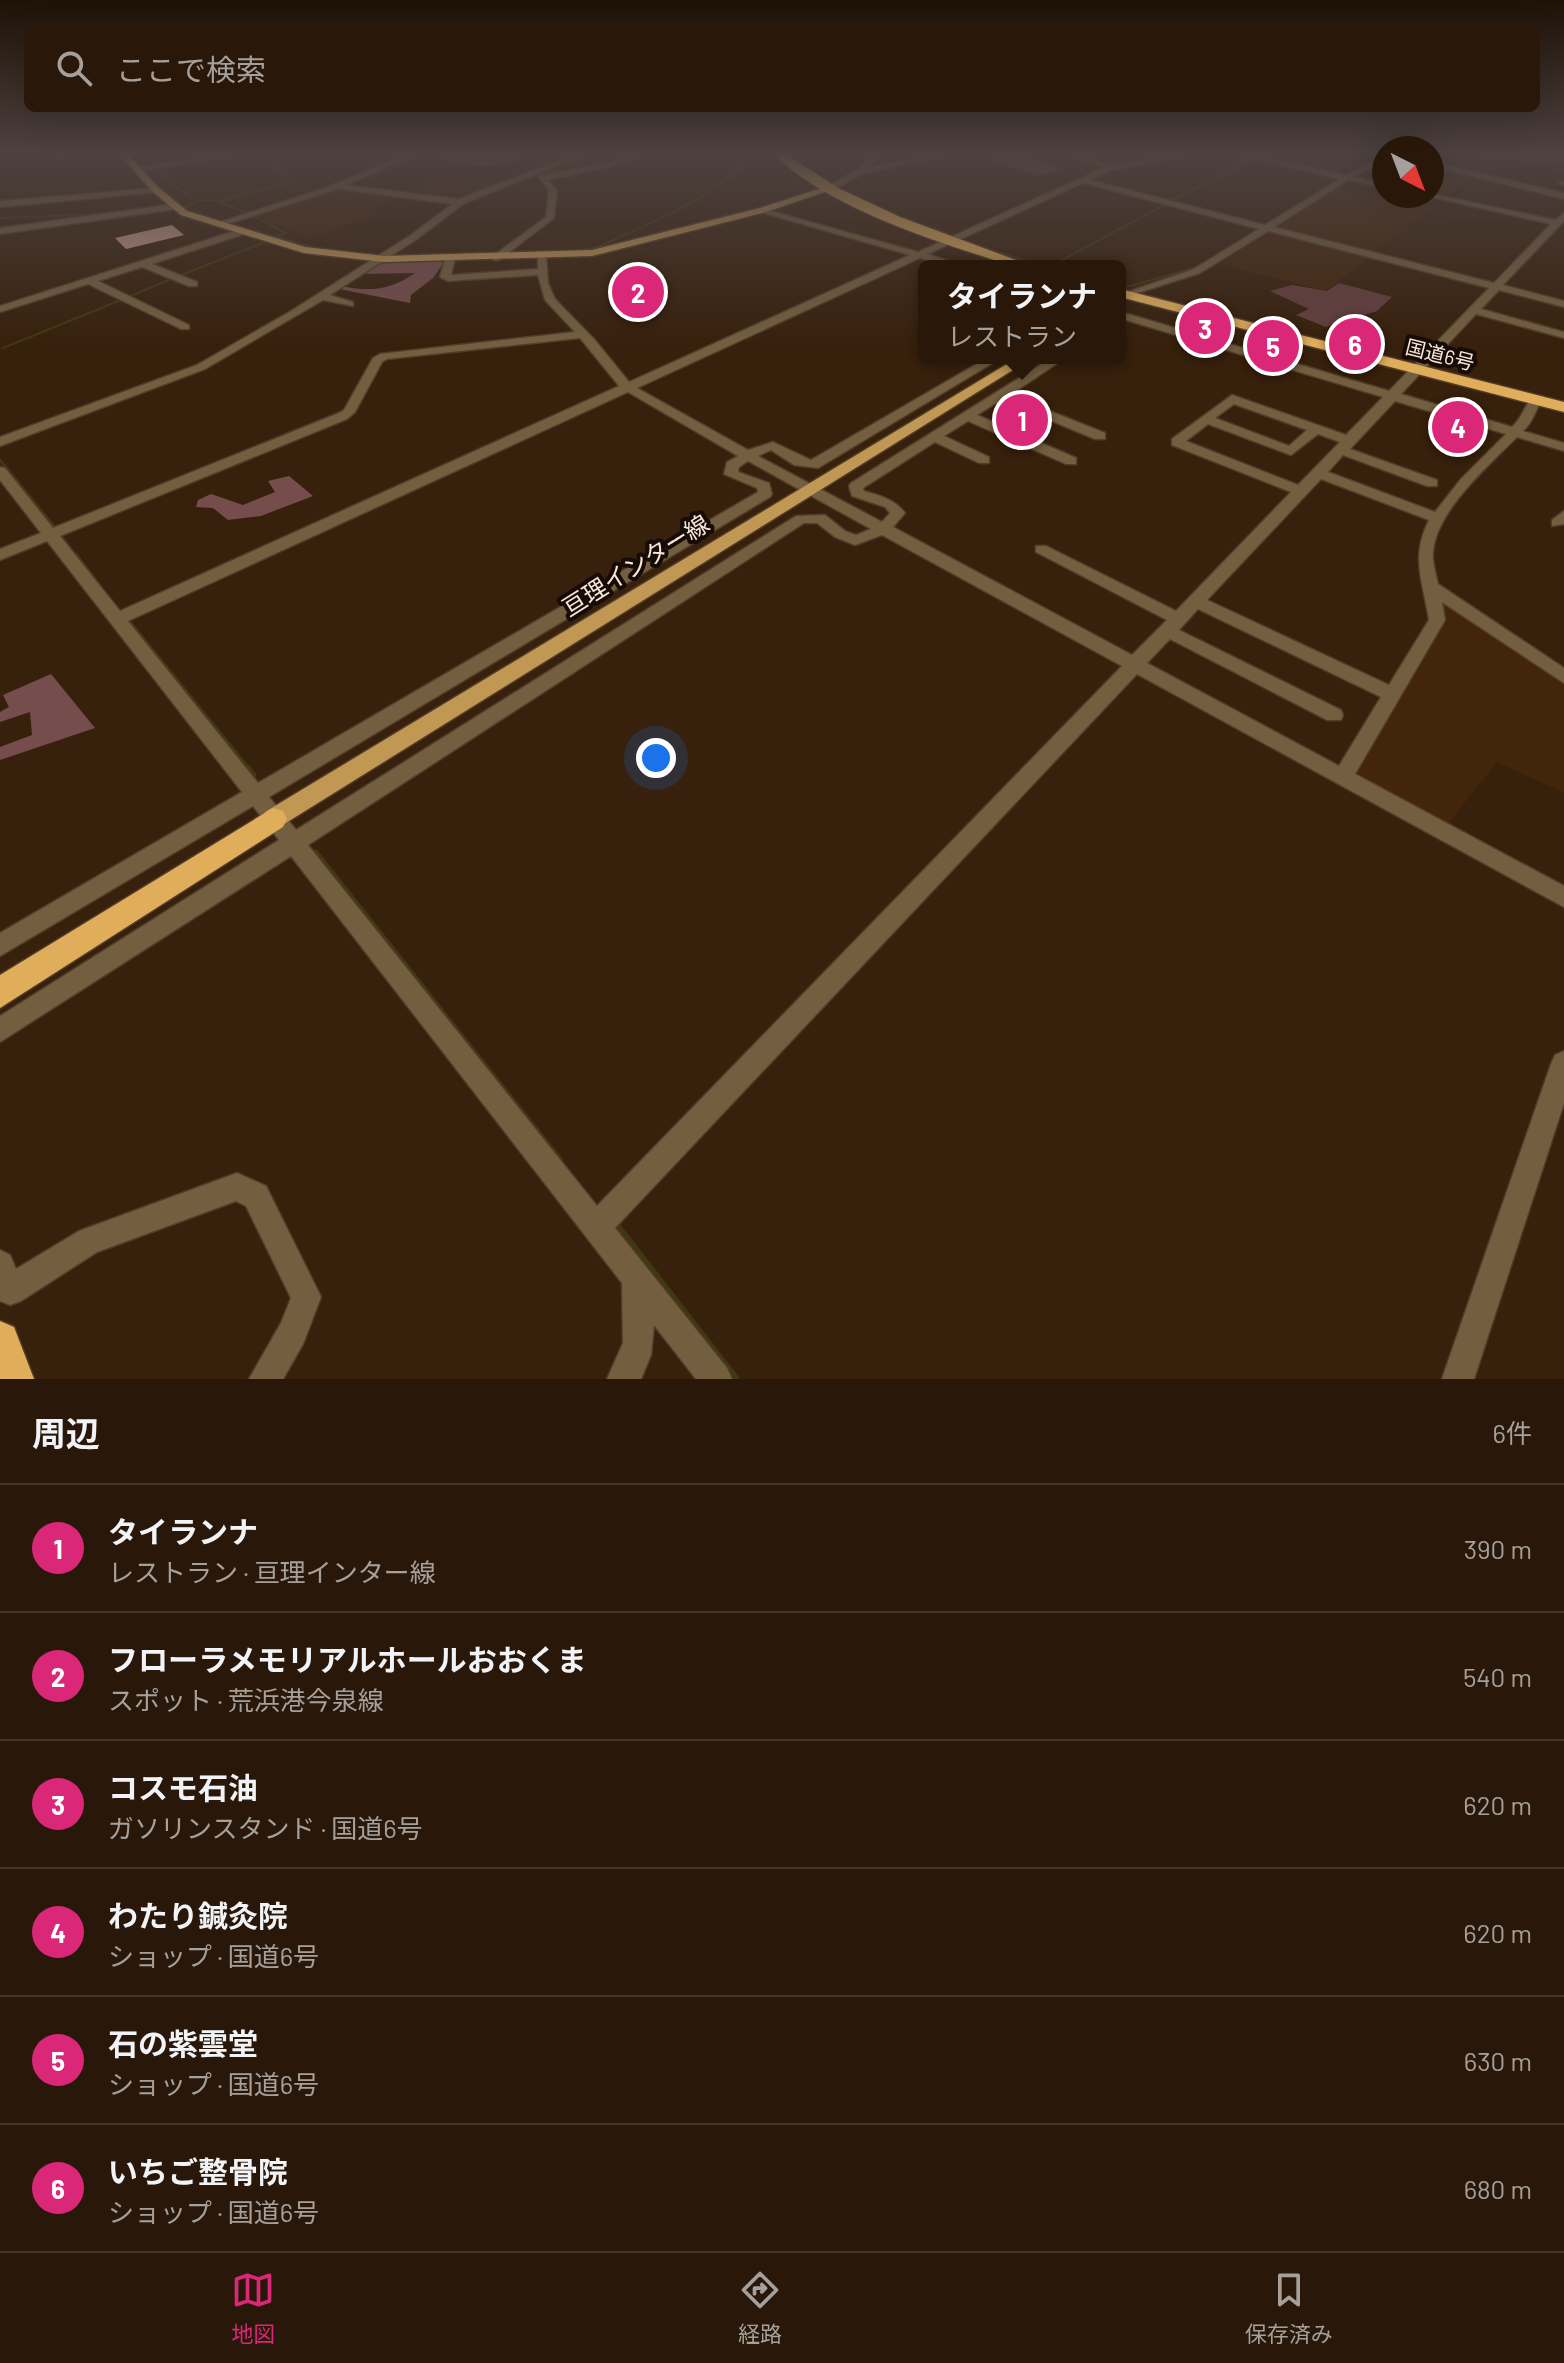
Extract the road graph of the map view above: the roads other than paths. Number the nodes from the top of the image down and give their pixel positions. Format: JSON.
{"nodes":[{"id":1,"x":112,"y":217,"type":"edge"},
{"id":2,"x":201,"y":217,"type":"edge"},
{"id":3,"x":240,"y":217,"type":"edge"},
{"id":4,"x":439,"y":217,"type":"edge"},
{"id":5,"x":550,"y":217,"type":"edge"},
{"id":6,"x":735,"y":217,"type":"edge"},
{"id":7,"x":789,"y":217,"type":"edge"},
{"id":8,"x":897,"y":217,"type":"edge"},
{"id":9,"x":1003,"y":217,"type":"edge"},
{"id":10,"x":1225,"y":217,"type":"edge"},
{"id":11,"x":1283,"y":217,"type":"edge"},
{"id":12,"x":1560,"y":220,"type":"edge"},
{"id":13,"x":218,"y":224,"type":"junction"},
{"id":14,"x":1266,"y":228,"type":"junction"},
{"id":15,"x":0,"y":231,"type":"edge"},
{"id":16,"x":241,"y":232,"type":"junction"},
{"id":17,"x":950,"y":241,"type":"junction"},
{"id":18,"x":404,"y":242,"type":"junction"},
{"id":19,"x":422,"y":242,"type":"dead end"},
{"id":20,"x":920,"y":255,"type":"junction"},
{"id":21,"x":543,"y":257,"type":"junction"},
{"id":22,"x":496,"y":258,"type":"junction"},
{"id":23,"x":378,"y":259,"type":"junction"},
{"id":24,"x":450,"y":259,"type":"junction"},
{"id":25,"x":937,"y":260,"type":"edge"},
{"id":26,"x":1008,"y":260,"type":"edge"},
{"id":27,"x":144,"y":264,"type":"junction"},
{"id":28,"x":543,"y":272,"type":"junction"},
{"id":29,"x":90,"y":281,"type":"junction"},
{"id":30,"x":193,"y":284,"type":"dead end"},
{"id":31,"x":1496,"y":287,"type":"junction"},
{"id":32,"x":1126,"y":295,"type":"edge"},
{"id":33,"x":321,"y":296,"type":"junction"},
{"id":34,"x":1126,"y":297,"type":"edge"},
{"id":35,"x":349,"y":304,"type":"dead end"},
{"id":36,"x":1564,"y":304,"type":"edge"},
{"id":37,"x":0,"y":309,"type":"edge"},
{"id":38,"x":1473,"y":310,"type":"junction"},
{"id":39,"x":1126,"y":317,"type":"edge"},
{"id":40,"x":185,"y":327,"type":"dead end"},
{"id":41,"x":583,"y":334,"type":"junction"},
{"id":42,"x":1564,"y":335,"type":"edge"},
{"id":43,"x":985,"y":364,"type":"edge"},
{"id":44,"x":1016,"y":364,"type":"edge"},
{"id":45,"x":1049,"y":364,"type":"edge"},
{"id":46,"x":1417,"y":369,"type":"junction"},
{"id":47,"x":627,"y":388,"type":"junction"},
{"id":48,"x":1000,"y":395,"type":"junction"},
{"id":49,"x":1392,"y":396,"type":"junction"},
{"id":50,"x":1536,"y":400,"type":"junction"},
{"id":51,"x":1564,"y":407,"type":"edge"},
{"id":52,"x":968,"y":416,"type":"junction"},
{"id":53,"x":1205,"y":419,"type":"junction"},
{"id":54,"x":1316,"y":429,"type":"junction"},
{"id":55,"x":1515,"y":433,"type":"junction"},
{"id":56,"x":1100,"y":436,"type":"dead end"},
{"id":57,"x":934,"y":437,"type":"junction"},
{"id":58,"x":0,"y":442,"type":"edge"},
{"id":59,"x":1345,"y":445,"type":"junction"},
{"id":60,"x":1564,"y":447,"type":"edge"},
{"id":61,"x":748,"y":456,"type":"junction"},
{"id":62,"x":984,"y":460,"type":"dead end"},
{"id":63,"x":1071,"y":461,"type":"dead end"},
{"id":64,"x":0,"y":471,"type":"edge"},
{"id":65,"x":1318,"y":473,"type":"junction"},
{"id":66,"x":1432,"y":483,"type":"dead end"},
{"id":67,"x":810,"y":489,"type":"junction"},
{"id":68,"x":1301,"y":491,"type":"junction"},
{"id":69,"x":1439,"y":519,"type":"junction"},
{"id":70,"x":881,"y":528,"type":"junction"},
{"id":71,"x":50,"y":535,"type":"junction"},
{"id":72,"x":1041,"y":549,"type":"dead end"},
{"id":73,"x":0,"y":555,"type":"edge"},
{"id":74,"x":1433,"y":588,"type":"junction"},
{"id":75,"x":1197,"y":602,"type":"junction"},
{"id":76,"x":118,"y":619,"type":"junction"},
{"id":77,"x":1174,"y":625,"type":"junction"},
{"id":78,"x":1136,"y":665,"type":"junction"},
{"id":79,"x":1564,"y":677,"type":"edge"},
{"id":80,"x":1393,"y":695,"type":"junction"},
{"id":81,"x":1334,"y":715,"type":"dead end"},
{"id":82,"x":1343,"y":777,"type":"junction"},
{"id":83,"x":254,"y":793,"type":"junction"},
{"id":84,"x":273,"y":819,"type":"junction"},
{"id":85,"x":295,"y":844,"type":"junction"},
{"id":86,"x":1564,"y":897,"type":"edge"},
{"id":87,"x":0,"y":945,"type":"edge"},
{"id":88,"x":0,"y":979,"type":"edge"},
{"id":89,"x":0,"y":993,"type":"edge"},
{"id":90,"x":0,"y":1030,"type":"edge"},
{"id":91,"x":1564,"y":1064,"type":"edge"},
{"id":92,"x":597,"y":1227,"type":"junction"},
{"id":93,"x":0,"y":1265,"type":"edge"},
{"id":94,"x":636,"y":1277,"type":"junction"},
{"id":95,"x":0,"y":1341,"type":"edge"},
{"id":96,"x":13,"y":1379,"type":"edge"},
{"id":97,"x":265,"y":1379,"type":"edge"},
{"id":98,"x":623,"y":1379,"type":"edge"},
{"id":99,"x":716,"y":1379,"type":"edge"},
{"id":100,"x":1458,"y":1379,"type":"edge"}],
"edges":[{"from":1,"to":15,"type":"street"},
{"from":2,"to":13,"type":"main road"},
{"from":3,"to":13,"type":"street"},
{"from":4,"to":18,"type":"street"},
{"from":5,"to":22,"type":"street"},
{"from":6,"to":21,"type":"main road"},
{"from":7,"to":20,"type":"street"},
{"from":8,"to":17,"type":"highway"},
{"from":9,"to":17,"type":"street"},
{"from":10,"to":14,"type":"street"},
{"from":11,"to":14,"type":"street"},
{"from":12,"to":31,"type":"street"},
{"from":13,"to":16,"type":"main road"},
{"from":14,"to":31,"type":"street"},
{"from":14,"to":32,"type":"street"},
{"from":16,"to":23,"type":"main road"},
{"from":16,"to":27,"type":"street"},
{"from":17,"to":20,"type":"street"},
{"from":17,"to":26,"type":"highway"},
{"from":18,"to":19,"type":"street"},
{"from":18,"to":23,"type":"street"},
{"from":20,"to":25,"type":"street"},
{"from":20,"to":47,"type":"street"},
{"from":21,"to":22,"type":"main road"},
{"from":21,"to":28,"type":"street"},
{"from":22,"to":24,"type":"main road"},
{"from":23,"to":24,"type":"main road"},
{"from":23,"to":33,"type":"street"},
{"from":24,"to":28,"type":"street"},
{"from":27,"to":29,"type":"street"},
{"from":27,"to":30,"type":"street"},
{"from":28,"to":41,"type":"street"},
{"from":29,"to":37,"type":"street"},
{"from":29,"to":40,"type":"street"},
{"from":31,"to":36,"type":"street"},
{"from":31,"to":38,"type":"street"},
{"from":33,"to":35,"type":"street"},
{"from":33,"to":58,"type":"street"},
{"from":34,"to":46,"type":"highway","name":"国道6号"},
{"from":38,"to":42,"type":"street"},
{"from":38,"to":46,"type":"street"},
{"from":39,"to":49,"type":"street"},
{"from":41,"to":47,"type":"street"},
{"from":41,"to":71,"type":"street"},
{"from":43,"to":61,"type":"street"},
{"from":44,"to":67,"type":"main road","name":"亘理インター線"},
{"from":45,"to":48,"type":"street"},
{"from":46,"to":49,"type":"street"},
{"from":46,"to":50,"type":"highway","name":"国道6号"},
{"from":47,"to":61,"type":"street"},
{"from":47,"to":76,"type":"street"},
{"from":48,"to":52,"type":"street"},
{"from":48,"to":56,"type":"street"},
{"from":49,"to":55,"type":"street"},
{"from":49,"to":59,"type":"street"},
{"from":50,"to":51,"type":"highway","name":"国道6号"},
{"from":50,"to":55,"type":"street"},
{"from":52,"to":57,"type":"street"},
{"from":52,"to":63,"type":"street"},
{"from":53,"to":54,"type":"street"},
{"from":53,"to":54,"type":"street"},
{"from":53,"to":68,"type":"street"},
{"from":54,"to":59,"type":"street"},
{"from":55,"to":60,"type":"street"},
{"from":55,"to":69,"type":"street"},
{"from":57,"to":62,"type":"street"},
{"from":57,"to":70,"type":"street"},
{"from":59,"to":65,"type":"street"},
{"from":59,"to":66,"type":"street"},
{"from":61,"to":67,"type":"street"},
{"from":61,"to":83,"type":"street"},
{"from":64,"to":71,"type":"street"},
{"from":65,"to":68,"type":"street"},
{"from":65,"to":69,"type":"street"},
{"from":67,"to":70,"type":"street"},
{"from":67,"to":84,"type":"main road","name":"亘理インター線"},
{"from":68,"to":75,"type":"street"},
{"from":69,"to":74,"type":"street"},
{"from":70,"to":78,"type":"street"},
{"from":70,"to":85,"type":"street"},
{"from":71,"to":73,"type":"street"},
{"from":71,"to":76,"type":"street"},
{"from":72,"to":77,"type":"street"},
{"from":74,"to":79,"type":"street"},
{"from":74,"to":80,"type":"street"},
{"from":75,"to":77,"type":"street"},
{"from":75,"to":80,"type":"street"},
{"from":76,"to":83,"type":"street"},
{"from":77,"to":78,"type":"street"},
{"from":77,"to":81,"type":"street"},
{"from":78,"to":82,"type":"street"},
{"from":78,"to":92,"type":"street"},
{"from":80,"to":82,"type":"street"},
{"from":82,"to":86,"type":"street"},
{"from":83,"to":84,"type":"street"},
{"from":83,"to":87,"type":"street"},
{"from":84,"to":85,"type":"street"},
{"from":84,"to":88,"type":"highway"},
{"from":84,"to":89,"type":"highway"},
{"from":85,"to":90,"type":"street"},
{"from":85,"to":92,"type":"street"},
{"from":91,"to":100,"type":"street"},
{"from":92,"to":94,"type":"street"},
{"from":93,"to":97,"type":"street"},
{"from":94,"to":98,"type":"street"},
{"from":94,"to":99,"type":"street"},
{"from":95,"to":96,"type":"highway"}]}
